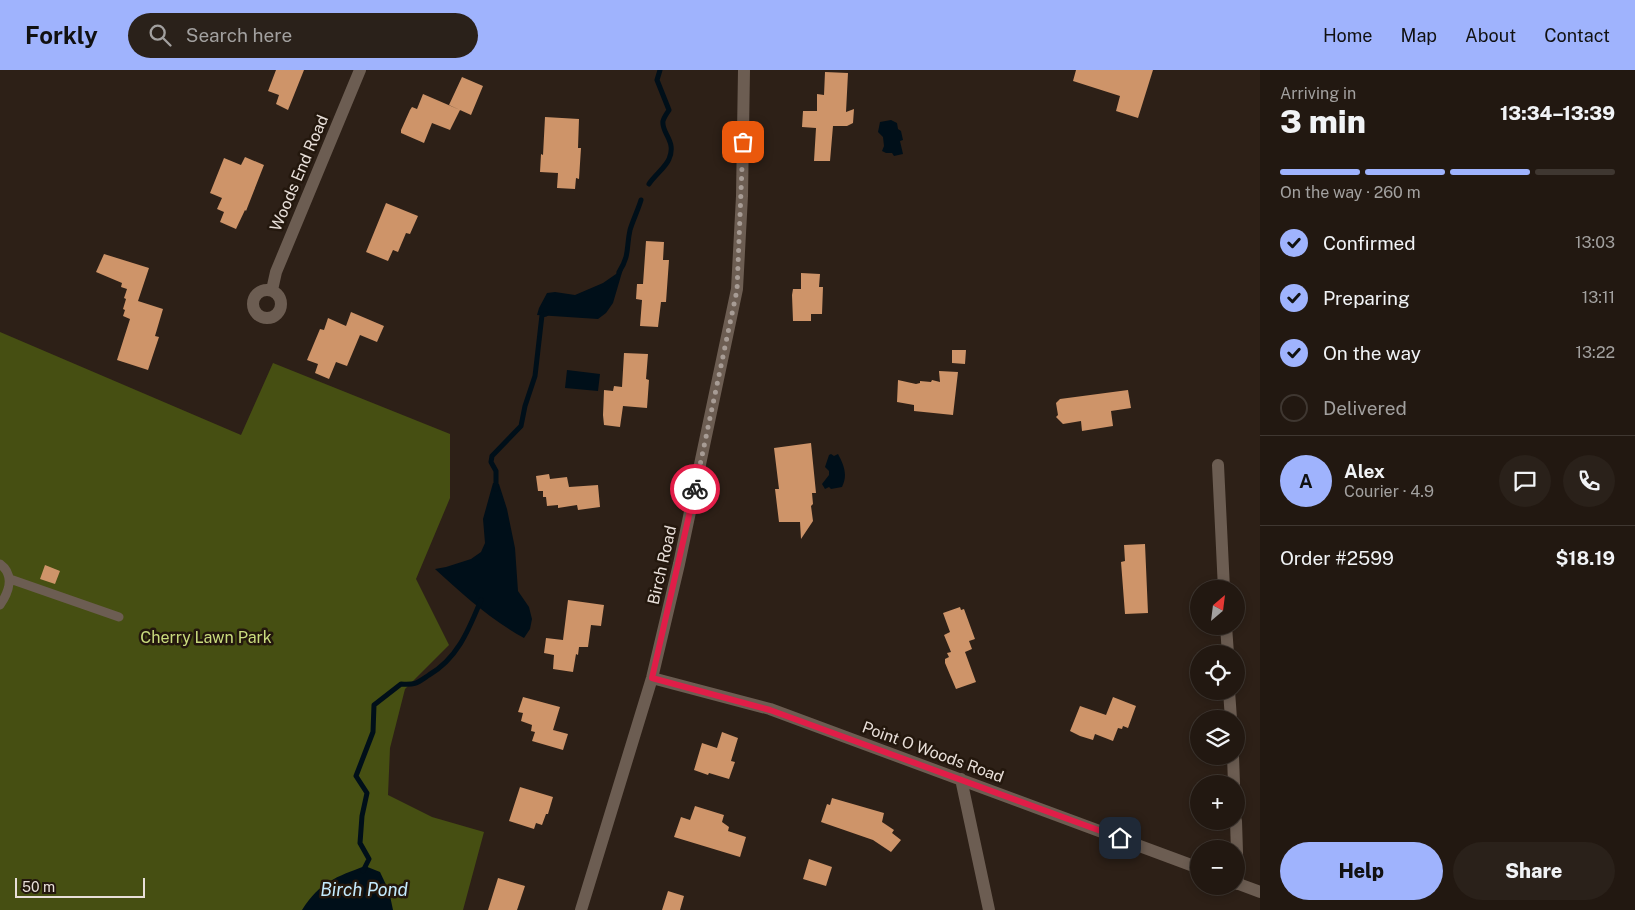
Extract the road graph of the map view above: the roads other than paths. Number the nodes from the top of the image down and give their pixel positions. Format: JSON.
{"nodes":[{"id":1,"x":360,"y":70,"type":"edge"},
{"id":2,"x":744,"y":70,"type":"edge"},
{"id":3,"x":272,"y":290,"type":"dead end"},
{"id":4,"x":1218,"y":465,"type":"dead end"},
{"id":5,"x":0,"y":564,"type":"edge"},
{"id":6,"x":10,"y":579,"type":"junction"},
{"id":7,"x":1224,"y":580,"type":"edge"},
{"id":8,"x":0,"y":604,"type":"edge"},
{"id":9,"x":119,"y":617,"type":"dead end"},
{"id":10,"x":652,"y":678,"type":"junction"},
{"id":11,"x":960,"y":779,"type":"junction"},
{"id":12,"x":1190,"y":865,"type":"edge"},
{"id":13,"x":1245,"y":886,"type":"edge"},
{"id":14,"x":1260,"y":892,"type":"edge"},
{"id":15,"x":581,"y":910,"type":"edge"},
{"id":16,"x":989,"y":910,"type":"edge"}],
"edges":[{"from":1,"to":3,"type":"street","name":"Woods End Road"},
{"from":2,"to":10,"type":"street","name":"Birch Road"},
{"from":4,"to":7,"type":"street"},
{"from":5,"to":6,"type":"lane"},
{"from":6,"to":8,"type":"lane"},
{"from":6,"to":9,"type":"lane"},
{"from":10,"to":11,"type":"street","name":"Point O Woods Road"},
{"from":10,"to":15,"type":"street","name":"Birch Road"},
{"from":11,"to":12,"type":"street","name":"Point O Woods Road"},
{"from":11,"to":16,"type":"street"},
{"from":13,"to":14,"type":"street"}]}
